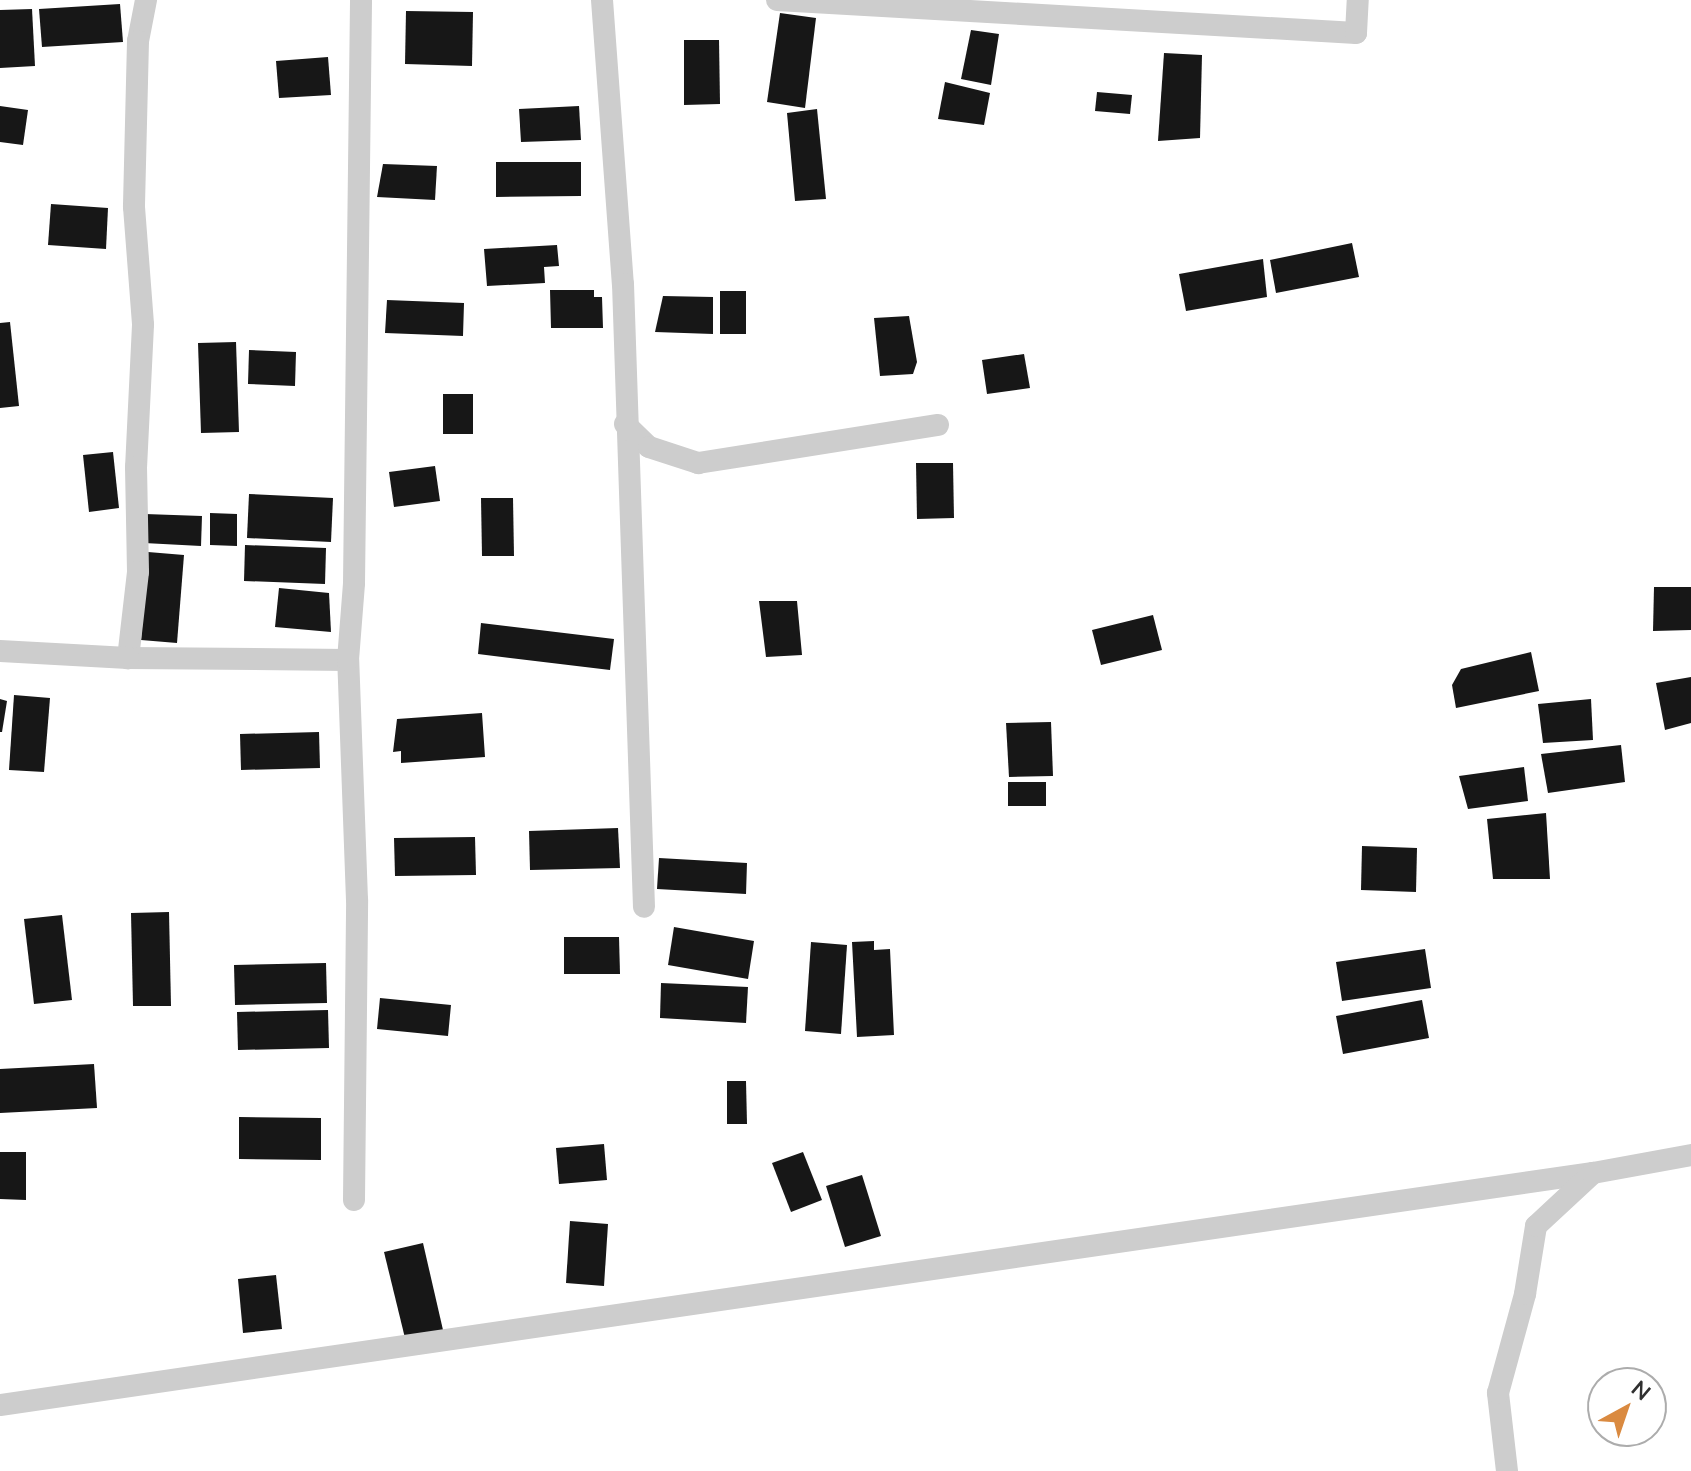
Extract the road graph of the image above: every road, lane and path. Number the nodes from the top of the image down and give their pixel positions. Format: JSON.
{"nodes":[{"id":1,"x":146,"y":0,"type":"edge"},
{"id":2,"x":361,"y":0,"type":"edge"},
{"id":3,"x":602,"y":0,"type":"edge"},
{"id":4,"x":777,"y":0,"type":"edge"},
{"id":5,"x":1358,"y":0,"type":"edge"},
{"id":6,"x":625,"y":424,"type":"junction"},
{"id":7,"x":938,"y":425,"type":"dead end"},
{"id":8,"x":0,"y":651,"type":"edge"},
{"id":9,"x":128,"y":658,"type":"junction"},
{"id":10,"x":348,"y":660,"type":"junction"},
{"id":11,"x":644,"y":907,"type":"dead end"},
{"id":12,"x":1691,"y":1155,"type":"edge"},
{"id":13,"x":1593,"y":1173,"type":"junction"},
{"id":14,"x":354,"y":1200,"type":"dead end"},
{"id":15,"x":0,"y":1405,"type":"edge"},
{"id":16,"x":1507,"y":1471,"type":"edge"}],
"edges":[{"from":1,"to":9,"type":"street"},
{"from":2,"to":10,"type":"street"},
{"from":3,"to":6,"type":"street"},
{"from":4,"to":5,"type":"street"},
{"from":6,"to":7,"type":"street"},
{"from":6,"to":11,"type":"street"},
{"from":8,"to":9,"type":"street"},
{"from":9,"to":10,"type":"street"},
{"from":10,"to":14,"type":"street"},
{"from":12,"to":13,"type":"street"},
{"from":13,"to":15,"type":"street"},
{"from":13,"to":16,"type":"street"}]}
